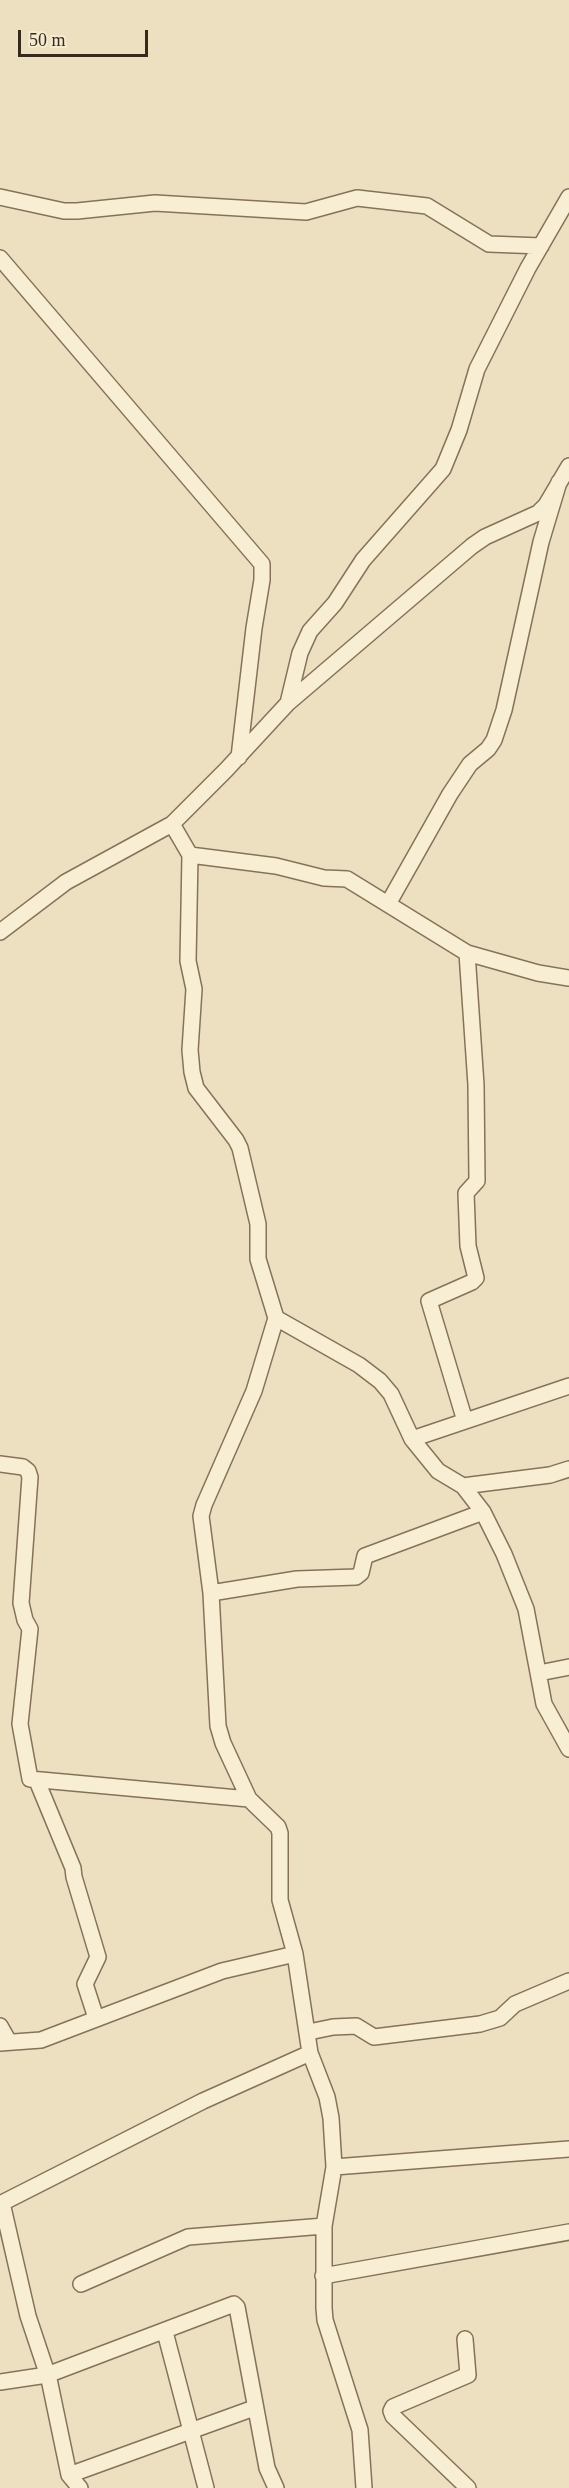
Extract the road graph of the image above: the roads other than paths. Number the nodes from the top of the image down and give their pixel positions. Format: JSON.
{"nodes":[{"id":1,"x":0,"y":197,"type":"edge"},
{"id":2,"x":569,"y":197,"type":"edge"},
{"id":3,"x":541,"y":246,"type":"junction"},
{"id":4,"x":0,"y":258,"type":"edge"},
{"id":5,"x":569,"y":466,"type":"edge"},
{"id":6,"x":559,"y":482,"type":"junction"},
{"id":7,"x":288,"y":703,"type":"junction"},
{"id":8,"x":238,"y":757,"type":"junction"},
{"id":9,"x":172,"y":824,"type":"junction"},
{"id":10,"x":190,"y":855,"type":"junction"},
{"id":11,"x":388,"y":904,"type":"junction"},
{"id":12,"x":0,"y":932,"type":"edge"},
{"id":13,"x":467,"y":953,"type":"junction"},
{"id":14,"x":569,"y":978,"type":"edge"},
{"id":15,"x":276,"y":1318,"type":"junction"},
{"id":16,"x":569,"y":1386,"type":"edge"},
{"id":17,"x":465,"y":1421,"type":"junction"},
{"id":18,"x":412,"y":1438,"type":"junction"},
{"id":19,"x":0,"y":1464,"type":"edge"},
{"id":20,"x":569,"y":1469,"type":"edge"},
{"id":21,"x":463,"y":1486,"type":"junction"},
{"id":22,"x":483,"y":1512,"type":"junction"},
{"id":23,"x":211,"y":1593,"type":"junction"},
{"id":24,"x":569,"y":1667,"type":"edge"},
{"id":25,"x":539,"y":1673,"type":"junction"},
{"id":26,"x":569,"y":1749,"type":"edge"},
{"id":27,"x":37,"y":1781,"type":"junction"},
{"id":28,"x":249,"y":1799,"type":"junction"},
{"id":29,"x":295,"y":1954,"type":"junction"},
{"id":30,"x":569,"y":1981,"type":"edge"},
{"id":31,"x":96,"y":2019,"type":"junction"},
{"id":32,"x":0,"y":2026,"type":"edge"},
{"id":33,"x":309,"y":2032,"type":"junction"},
{"id":34,"x":5,"y":2043,"type":"edge"},
{"id":35,"x":310,"y":2053,"type":"junction"},
{"id":36,"x":569,"y":2150,"type":"edge"},
{"id":37,"x":334,"y":2168,"type":"junction"},
{"id":38,"x":1,"y":2204,"type":"edge"},
{"id":39,"x":324,"y":2226,"type":"junction"},
{"id":40,"x":569,"y":2232,"type":"edge"},
{"id":41,"x":323,"y":2276,"type":"junction"},
{"id":42,"x":81,"y":2284,"type":"dead end"},
{"id":43,"x":165,"y":2332,"type":"junction"},
{"id":44,"x":465,"y":2339,"type":"dead end"},
{"id":45,"x":47,"y":2375,"type":"junction"},
{"id":46,"x":0,"y":2382,"type":"edge"},
{"id":47,"x":254,"y":2408,"type":"junction"},
{"id":48,"x":191,"y":2431,"type":"junction"},
{"id":49,"x":69,"y":2475,"type":"junction"},
{"id":50,"x":80,"y":2488,"type":"edge"},
{"id":51,"x":206,"y":2488,"type":"edge"},
{"id":52,"x":276,"y":2488,"type":"edge"},
{"id":53,"x":364,"y":2488,"type":"edge"},
{"id":54,"x":468,"y":2488,"type":"edge"}],
"edges":[{"from":1,"to":3,"type":"street"},
{"from":2,"to":3,"type":"street"},
{"from":3,"to":7,"type":"street"},
{"from":4,"to":8,"type":"street"},
{"from":5,"to":6,"type":"street"},
{"from":6,"to":7,"type":"street"},
{"from":6,"to":11,"type":"street"},
{"from":7,"to":8,"type":"street"},
{"from":8,"to":9,"type":"street"},
{"from":9,"to":10,"type":"street"},
{"from":9,"to":12,"type":"street"},
{"from":10,"to":11,"type":"street"},
{"from":10,"to":15,"type":"street"},
{"from":11,"to":13,"type":"street"},
{"from":13,"to":14,"type":"street"},
{"from":13,"to":17,"type":"street"},
{"from":15,"to":18,"type":"street"},
{"from":15,"to":23,"type":"street"},
{"from":16,"to":17,"type":"street"},
{"from":17,"to":18,"type":"street"},
{"from":18,"to":21,"type":"street"},
{"from":19,"to":27,"type":"street"},
{"from":20,"to":21,"type":"street"},
{"from":21,"to":22,"type":"street"},
{"from":22,"to":23,"type":"street"},
{"from":22,"to":25,"type":"street"},
{"from":23,"to":28,"type":"street"},
{"from":24,"to":25,"type":"street"},
{"from":25,"to":26,"type":"street"},
{"from":27,"to":28,"type":"street"},
{"from":27,"to":31,"type":"street"},
{"from":28,"to":29,"type":"street"},
{"from":29,"to":31,"type":"street"},
{"from":29,"to":33,"type":"street"},
{"from":30,"to":33,"type":"street"},
{"from":31,"to":34,"type":"street"},
{"from":32,"to":34,"type":"street"},
{"from":33,"to":35,"type":"street"},
{"from":35,"to":37,"type":"street"},
{"from":35,"to":38,"type":"street"},
{"from":36,"to":37,"type":"street"},
{"from":37,"to":39,"type":"street"},
{"from":38,"to":45,"type":"street"},
{"from":39,"to":41,"type":"street"},
{"from":39,"to":42,"type":"street"},
{"from":40,"to":41,"type":"street"},
{"from":41,"to":53,"type":"street"},
{"from":43,"to":45,"type":"street"},
{"from":43,"to":47,"type":"street"},
{"from":43,"to":48,"type":"street"},
{"from":44,"to":54,"type":"street"},
{"from":45,"to":46,"type":"street"},
{"from":45,"to":49,"type":"street"},
{"from":47,"to":48,"type":"street"},
{"from":47,"to":52,"type":"street"},
{"from":48,"to":49,"type":"street"},
{"from":48,"to":51,"type":"street"},
{"from":49,"to":50,"type":"street"}]}
